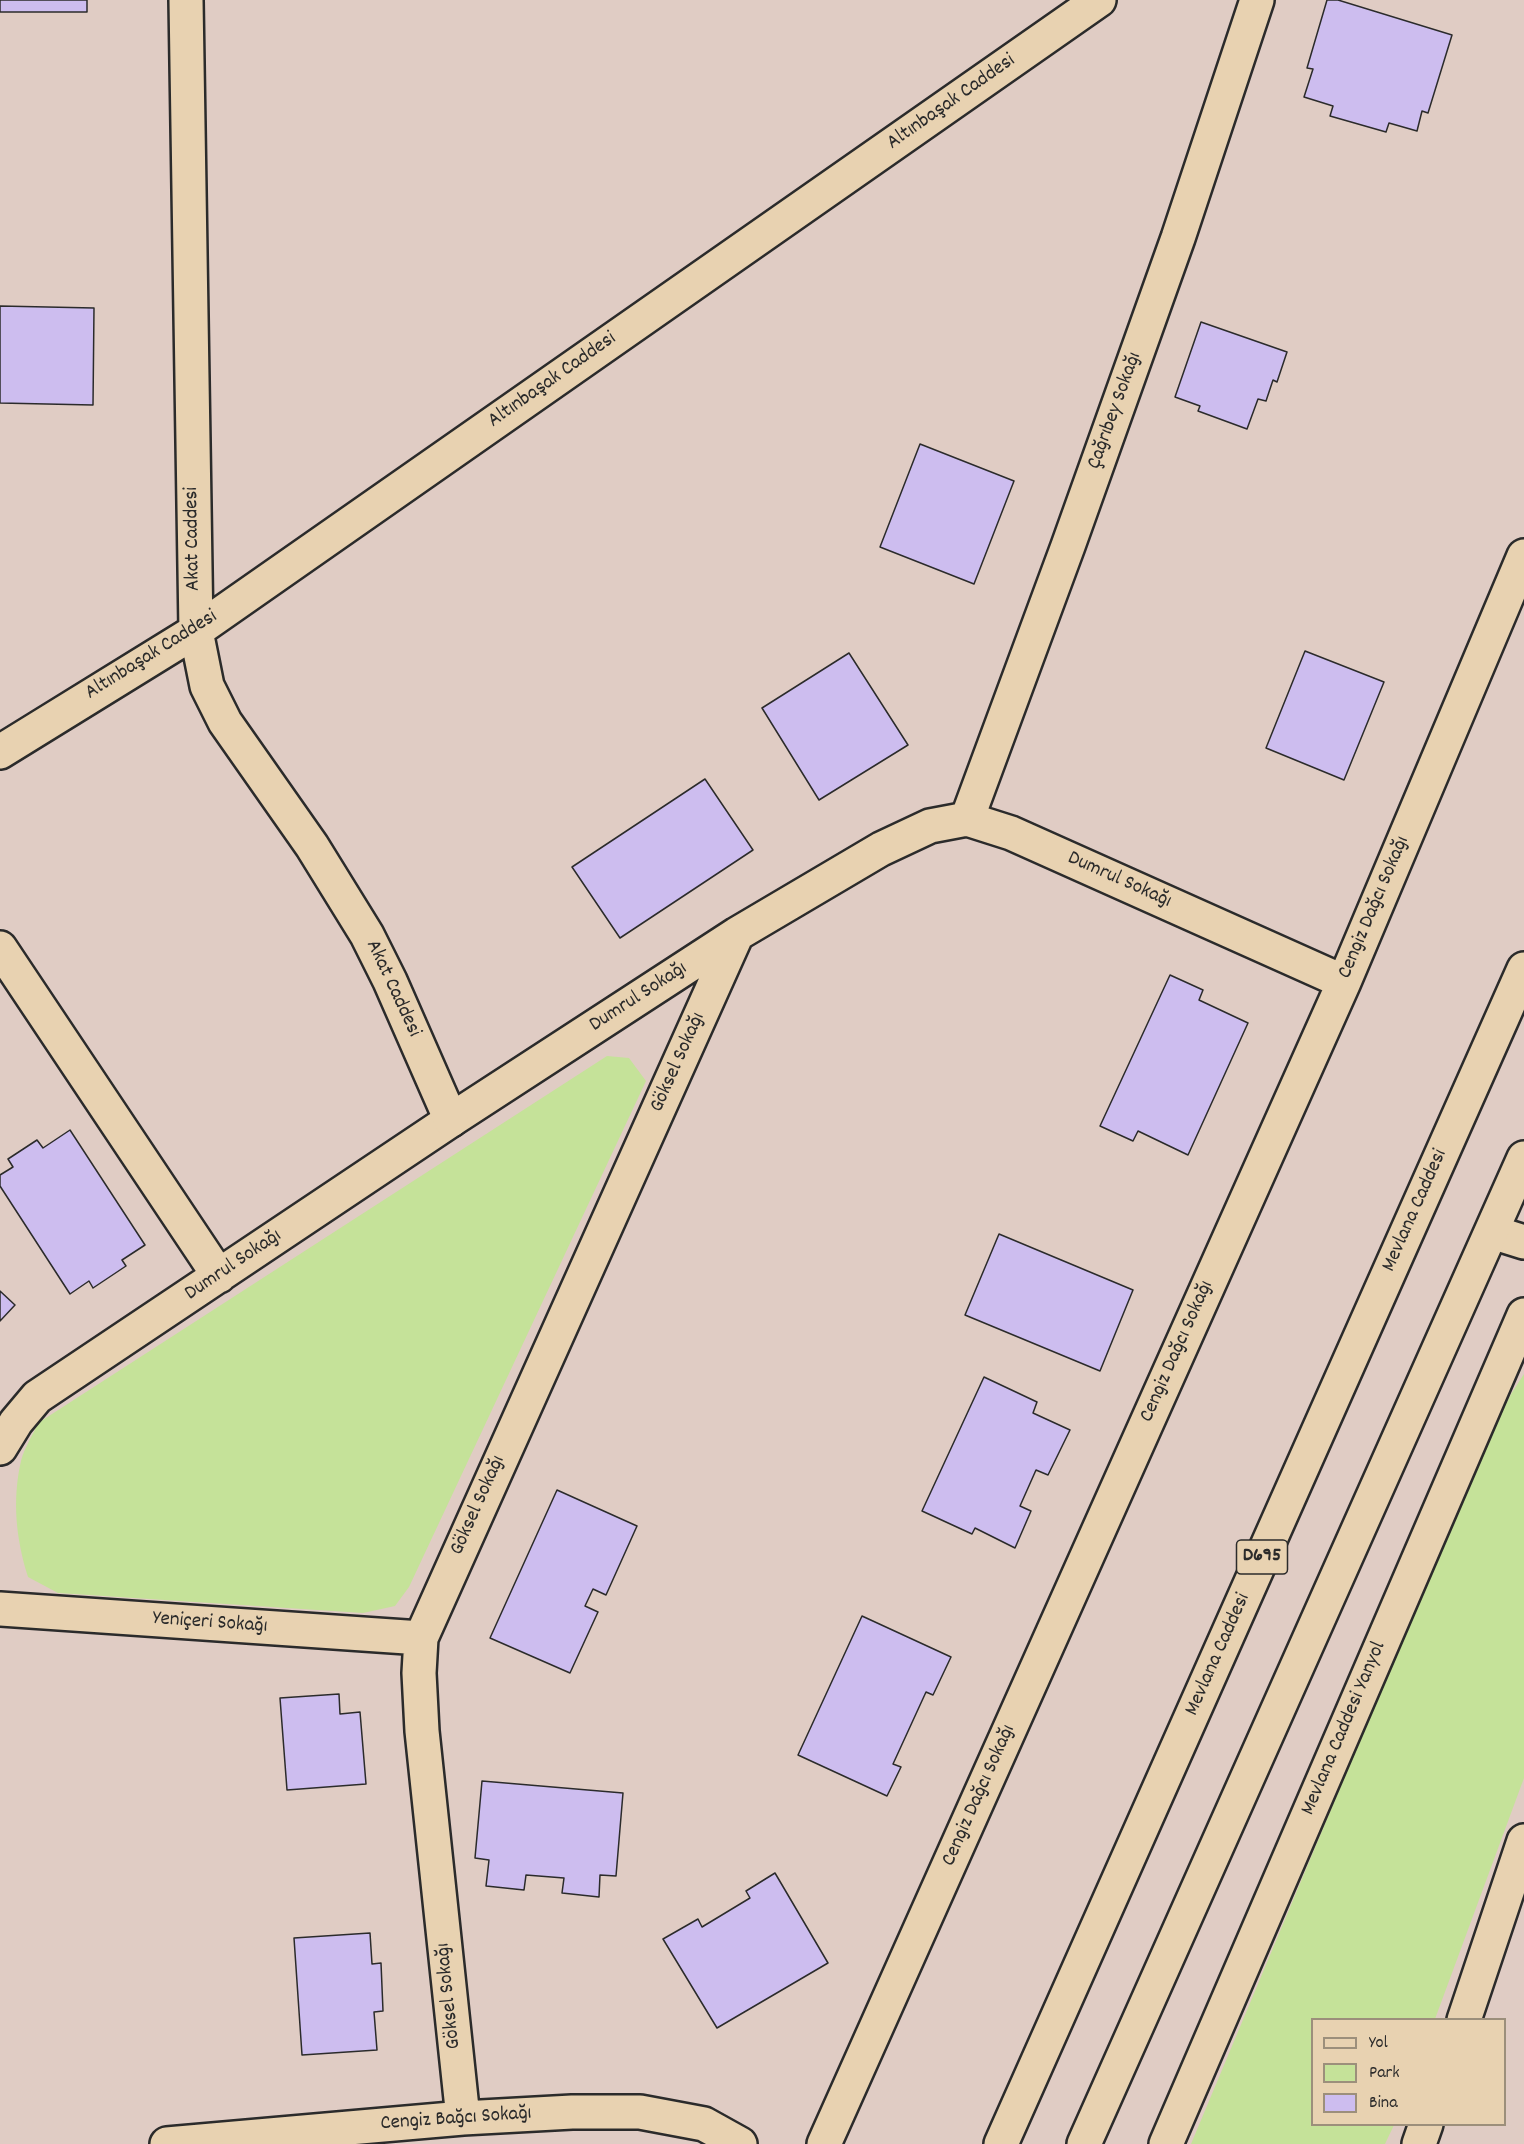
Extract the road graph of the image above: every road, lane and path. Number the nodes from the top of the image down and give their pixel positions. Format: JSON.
{"nodes":[{"id":1,"x":186,"y":0,"type":"edge"},
{"id":2,"x":1099,"y":0,"type":"edge"},
{"id":3,"x":1257,"y":0,"type":"edge"},
{"id":4,"x":1524,"y":556,"type":"edge"},
{"id":5,"x":195,"y":631,"type":"junction"},
{"id":6,"x":0,"y":752,"type":"edge"},
{"id":7,"x":967,"y":819,"type":"junction"},
{"id":8,"x":737,"y":934,"type":"junction"},
{"id":9,"x":0,"y":948,"type":"edge"},
{"id":10,"x":1524,"y":969,"type":"edge"},
{"id":11,"x":1344,"y":982,"type":"junction"},
{"id":12,"x":451,"y":1120,"type":"junction"},
{"id":13,"x":1524,"y":1158,"type":"edge"},
{"id":14,"x":1492,"y":1232,"type":"junction"},
{"id":15,"x":1524,"y":1242,"type":"edge"},
{"id":16,"x":219,"y":1276,"type":"junction"},
{"id":17,"x":1524,"y":1315,"type":"edge"},
{"id":18,"x":0,"y":1448,"type":"edge"},
{"id":19,"x":0,"y":1610,"type":"edge"},
{"id":20,"x":421,"y":1638,"type":"junction"},
{"id":21,"x":1524,"y":1841,"type":"edge"},
{"id":22,"x":1464,"y":2018,"type":"edge"},
{"id":23,"x":463,"y":2118,"type":"junction"},
{"id":24,"x":1425,"y":2126,"type":"edge"},
{"id":25,"x":167,"y":2144,"type":"edge"},
{"id":26,"x":740,"y":2144,"type":"edge"},
{"id":27,"x":824,"y":2144,"type":"edge"},
{"id":28,"x":1001,"y":2144,"type":"edge"},
{"id":29,"x":1084,"y":2144,"type":"edge"},
{"id":30,"x":1166,"y":2144,"type":"edge"},
{"id":31,"x":1419,"y":2144,"type":"edge"}],
"edges":[{"from":1,"to":5,"type":"street","name":"Akat Caddesi"},
{"from":2,"to":5,"type":"street","name":"Altınbaşak Caddesi"},
{"from":3,"to":7,"type":"street","name":"Çağrıbey Sokağı"},
{"from":4,"to":11,"type":"street","name":"Cengiz Dağcı Sokağı"},
{"from":5,"to":6,"type":"street","name":"Altınbaşak Caddesi"},
{"from":5,"to":12,"type":"street","name":"Akat Caddesi"},
{"from":7,"to":8,"type":"street","name":"Dumrul Sokağı"},
{"from":7,"to":11,"type":"street","name":"Dumrul Sokağı"},
{"from":8,"to":12,"type":"street","name":"Dumrul Sokağı"},
{"from":8,"to":20,"type":"street","name":"Göksel Sokağı"},
{"from":9,"to":16,"type":"street"},
{"from":10,"to":28,"type":"street","name":"Mevlana Caddesi","number":"D695"},
{"from":11,"to":27,"type":"street","name":"Cengiz Dağcı Sokağı"},
{"from":12,"to":16,"type":"street","name":"Dumrul Sokağı"},
{"from":13,"to":14,"type":"street"},
{"from":14,"to":15,"type":"street"},
{"from":14,"to":29,"type":"street"},
{"from":16,"to":18,"type":"street","name":"Dumrul Sokağı"},
{"from":17,"to":30,"type":"street","name":"Mevlana Caddesi Yanyol"},
{"from":19,"to":20,"type":"street","name":"Yeniçeri Sokağı"},
{"from":20,"to":23,"type":"street","name":"Göksel Sokağı"},
{"from":21,"to":22,"type":"street"},
{"from":23,"to":25,"type":"street","name":"Cengiz Bağcı Sokağı"},
{"from":23,"to":26,"type":"street","name":"Cengiz Bağcı Sokağı"},
{"from":24,"to":31,"type":"street"}]}
